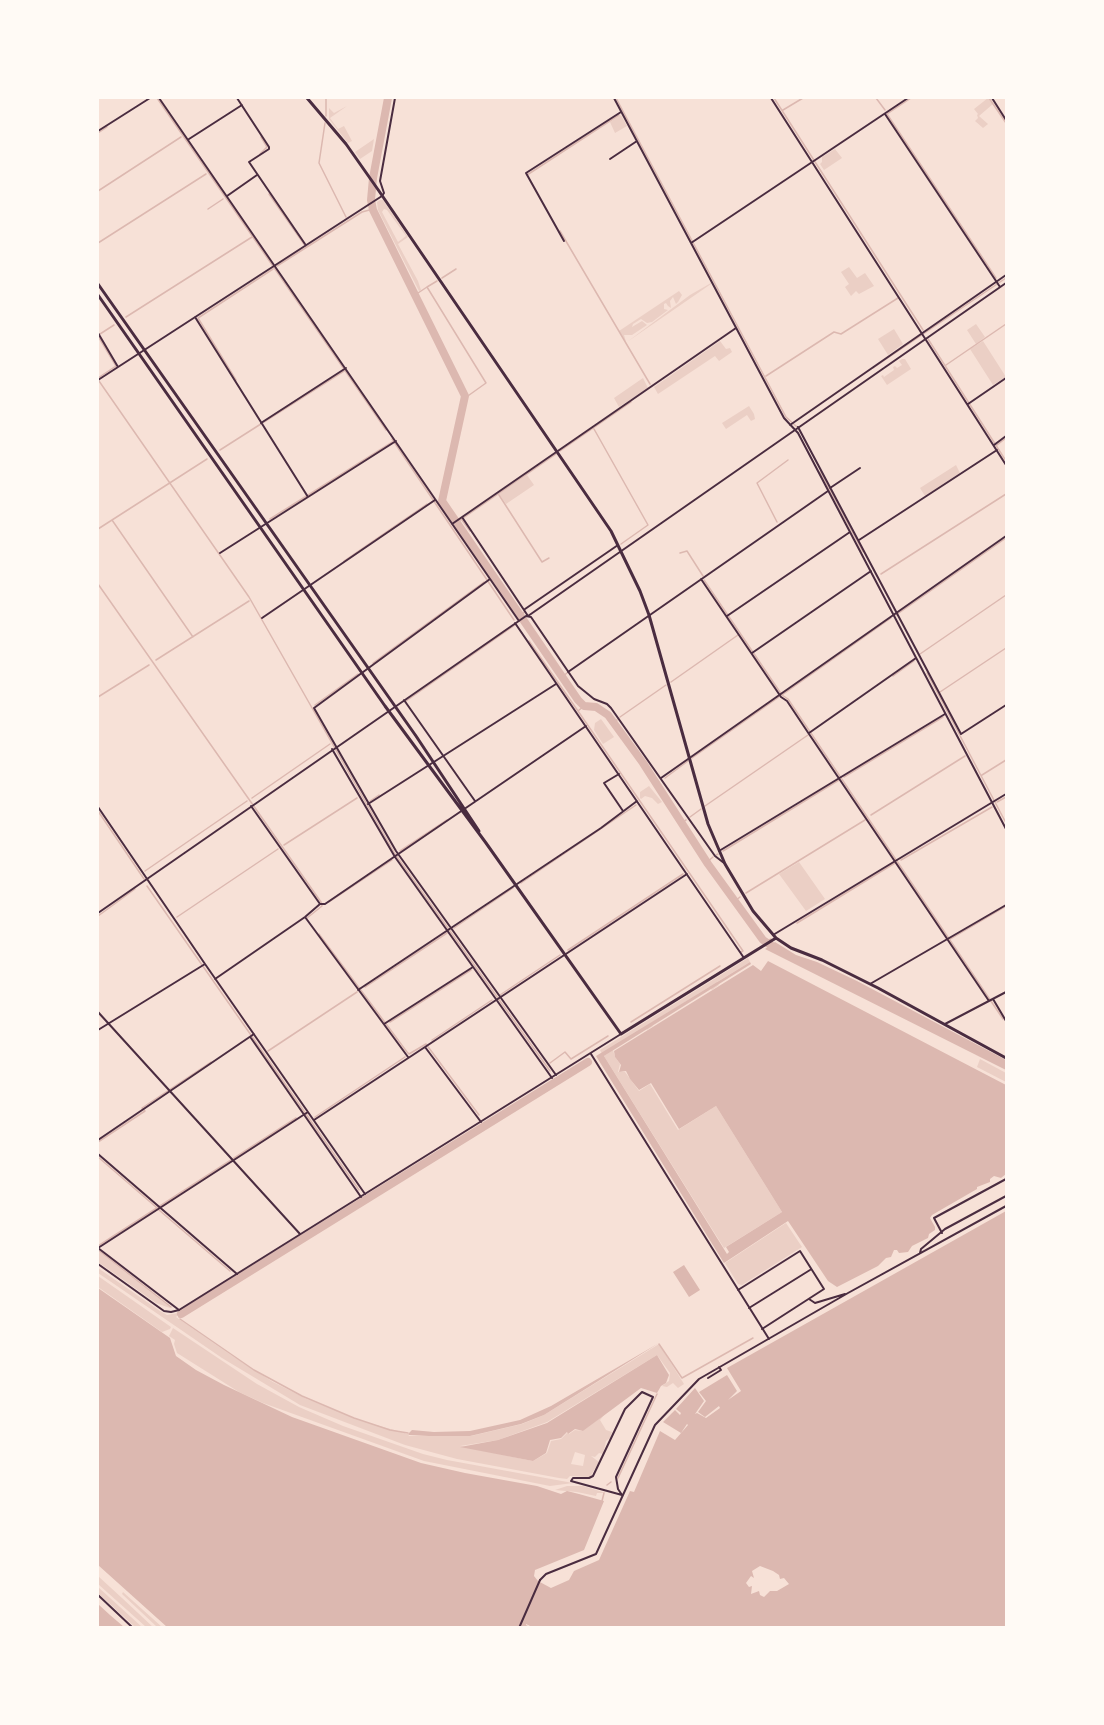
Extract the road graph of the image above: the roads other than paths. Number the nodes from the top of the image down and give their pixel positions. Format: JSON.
{"nodes":[{"id":1,"x":150,"y":98,"type":"edge"},
{"id":2,"x":159,"y":98,"type":"edge"},
{"id":3,"x":237,"y":98,"type":"edge"},
{"id":4,"x":307,"y":98,"type":"edge"},
{"id":5,"x":395,"y":98,"type":"edge"},
{"id":6,"x":614,"y":98,"type":"edge"},
{"id":7,"x":771,"y":98,"type":"edge"},
{"id":8,"x":908,"y":98,"type":"edge"},
{"id":9,"x":992,"y":98,"type":"edge"},
{"id":10,"x":242,"y":105,"type":"junction"},
{"id":11,"x":621,"y":112,"type":"junction"},
{"id":12,"x":885,"y":114,"type":"junction"},
{"id":13,"x":1006,"y":120,"type":"edge"},
{"id":14,"x":98,"y":131,"type":"edge"},
{"id":15,"x":188,"y":139,"type":"junction"},
{"id":16,"x":637,"y":141,"type":"junction"},
{"id":17,"x":610,"y":159,"type":"dead end"},
{"id":18,"x":814,"y":161,"type":"junction"},
{"id":19,"x":257,"y":175,"type":"junction"},
{"id":20,"x":227,"y":196,"type":"junction"},
{"id":21,"x":382,"y":196,"type":"junction"},
{"id":22,"x":564,"y":241,"type":"dead end"},
{"id":23,"x":692,"y":242,"type":"junction"},
{"id":24,"x":305,"y":246,"type":"junction"},
{"id":25,"x":274,"y":266,"type":"junction"},
{"id":26,"x":1006,"y":275,"type":"edge"},
{"id":27,"x":1006,"y":283,"type":"edge"},
{"id":28,"x":98,"y":284,"type":"edge"},
{"id":29,"x":998,"y":284,"type":"junction"},
{"id":30,"x":98,"y":296,"type":"edge"},
{"id":31,"x":195,"y":317,"type":"junction"},
{"id":32,"x":736,"y":328,"type":"junction"},
{"id":33,"x":98,"y":333,"type":"edge"},
{"id":34,"x":923,"y":336,"type":"junction"},
{"id":35,"x":144,"y":350,"type":"junction"},
{"id":36,"x":139,"y":353,"type":"junction"},
{"id":37,"x":118,"y":366,"type":"junction"},
{"id":38,"x":345,"y":368,"type":"junction"},
{"id":39,"x":1006,"y":378,"type":"edge"},
{"id":40,"x":98,"y":380,"type":"edge"},
{"id":41,"x":969,"y":403,"type":"junction"},
{"id":42,"x":262,"y":423,"type":"junction"},
{"id":43,"x":795,"y":424,"type":"junction"},
{"id":44,"x":1006,"y":436,"type":"edge"},
{"id":45,"x":395,"y":442,"type":"junction"},
{"id":46,"x":995,"y":444,"type":"junction"},
{"id":47,"x":997,"y":450,"type":"junction"},
{"id":48,"x":558,"y":451,"type":"junction"},
{"id":49,"x":1006,"y":465,"type":"edge"},
{"id":50,"x":860,"y":468,"type":"dead end"},
{"id":51,"x":829,"y":489,"type":"junction"},
{"id":52,"x":307,"y":497,"type":"junction"},
{"id":53,"x":434,"y":501,"type":"junction"},
{"id":54,"x":462,"y":518,"type":"junction"},
{"id":55,"x":266,"y":524,"type":"junction"},
{"id":56,"x":452,"y":524,"type":"junction"},
{"id":57,"x":261,"y":527,"type":"junction"},
{"id":58,"x":850,"y":531,"type":"junction"},
{"id":59,"x":1006,"y":536,"type":"edge"},
{"id":60,"x":857,"y":541,"type":"junction"},
{"id":61,"x":618,"y":545,"type":"junction"},
{"id":62,"x":621,"y":550,"type":"junction"},
{"id":63,"x":220,"y":554,"type":"dead end"},
{"id":64,"x":871,"y":571,"type":"junction"},
{"id":65,"x":488,"y":580,"type":"junction"},
{"id":66,"x":702,"y":580,"type":"junction"},
{"id":67,"x":310,"y":586,"type":"junction"},
{"id":68,"x":304,"y":590,"type":"junction"},
{"id":69,"x":526,"y":610,"type":"junction"},
{"id":70,"x":896,"y":613,"type":"junction"},
{"id":71,"x":649,"y":615,"type":"junction"},
{"id":72,"x":727,"y":615,"type":"junction"},
{"id":73,"x":527,"y":616,"type":"junction"},
{"id":74,"x":262,"y":618,"type":"dead end"},
{"id":75,"x":518,"y":621,"type":"junction"},
{"id":76,"x":753,"y":653,"type":"junction"},
{"id":77,"x":916,"y":658,"type":"junction"},
{"id":78,"x":368,"y":668,"type":"junction"},
{"id":79,"x":362,"y":672,"type":"junction"},
{"id":80,"x":568,"y":672,"type":"junction"},
{"id":81,"x":557,"y":684,"type":"junction"},
{"id":82,"x":780,"y":694,"type":"junction"},
{"id":83,"x":404,"y":700,"type":"junction"},
{"id":84,"x":1006,"y":705,"type":"edge"},
{"id":85,"x":395,"y":706,"type":"junction"},
{"id":86,"x":389,"y":710,"type":"junction"},
{"id":87,"x":945,"y":713,"type":"junction"},
{"id":88,"x":586,"y":726,"type":"junction"},
{"id":89,"x":810,"y":733,"type":"junction"},
{"id":90,"x":960,"y":735,"type":"junction"},
{"id":91,"x":334,"y":748,"type":"junction"},
{"id":92,"x":443,"y":756,"type":"junction"},
{"id":93,"x":689,"y":758,"type":"junction"},
{"id":94,"x":434,"y":762,"type":"junction"},
{"id":95,"x":429,"y":766,"type":"junction"},
{"id":96,"x":619,"y":774,"type":"junction"},
{"id":97,"x":841,"y":777,"type":"junction"},
{"id":98,"x":661,"y":778,"type":"junction"},
{"id":99,"x":1006,"y":794,"type":"edge"},
{"id":100,"x":475,"y":801,"type":"junction"},
{"id":101,"x":638,"y":801,"type":"junction"},
{"id":102,"x":994,"y":801,"type":"junction"},
{"id":103,"x":368,"y":804,"type":"junction"},
{"id":104,"x":252,"y":805,"type":"junction"},
{"id":105,"x":98,"y":807,"type":"edge"},
{"id":106,"x":464,"y":810,"type":"junction"},
{"id":107,"x":623,"y":811,"type":"junction"},
{"id":108,"x":1006,"y":829,"type":"edge"},
{"id":109,"x":719,"y":851,"type":"junction"},
{"id":110,"x":396,"y":855,"type":"junction"},
{"id":111,"x":896,"y":860,"type":"junction"},
{"id":112,"x":725,"y":864,"type":"junction"},
{"id":113,"x":687,"y":874,"type":"junction"},
{"id":114,"x":147,"y":879,"type":"junction"},
{"id":115,"x":516,"y":885,"type":"junction"},
{"id":116,"x":321,"y":904,"type":"junction"},
{"id":117,"x":1006,"y":904,"type":"edge"},
{"id":118,"x":98,"y":913,"type":"edge"},
{"id":119,"x":305,"y":917,"type":"junction"},
{"id":120,"x":449,"y":929,"type":"junction"},
{"id":121,"x":774,"y":938,"type":"junction"},
{"id":122,"x":948,"y":938,"type":"junction"},
{"id":123,"x":564,"y":955,"type":"junction"},
{"id":124,"x":744,"y":958,"type":"junction"},
{"id":125,"x":203,"y":965,"type":"junction"},
{"id":126,"x":473,"y":967,"type":"junction"},
{"id":127,"x":215,"y":979,"type":"junction"},
{"id":128,"x":870,"y":984,"type":"junction"},
{"id":129,"x":359,"y":989,"type":"junction"},
{"id":130,"x":1006,"y":992,"type":"edge"},
{"id":131,"x":498,"y":998,"type":"junction"},
{"id":132,"x":991,"y":1000,"type":"junction"},
{"id":133,"x":98,"y":1012,"type":"edge"},
{"id":134,"x":1006,"y":1021,"type":"edge"},
{"id":135,"x":108,"y":1023,"type":"junction"},
{"id":136,"x":385,"y":1023,"type":"junction"},
{"id":137,"x":944,"y":1024,"type":"junction"},
{"id":138,"x":98,"y":1029,"type":"edge"},
{"id":139,"x":621,"y":1034,"type":"junction"},
{"id":140,"x":252,"y":1036,"type":"junction"},
{"id":141,"x":426,"y":1046,"type":"junction"},
{"id":142,"x":591,"y":1053,"type":"junction"},
{"id":143,"x":408,"y":1057,"type":"junction"},
{"id":144,"x":1006,"y":1058,"type":"edge"},
{"id":145,"x":556,"y":1075,"type":"junction"},
{"id":146,"x":552,"y":1078,"type":"junction"},
{"id":147,"x":169,"y":1090,"type":"junction"},
{"id":148,"x":306,"y":1113,"type":"junction"},
{"id":149,"x":314,"y":1120,"type":"junction"},
{"id":150,"x":481,"y":1122,"type":"junction"},
{"id":151,"x":98,"y":1140,"type":"edge"},
{"id":152,"x":98,"y":1154,"type":"edge"},
{"id":153,"x":233,"y":1159,"type":"junction"},
{"id":154,"x":1006,"y":1179,"type":"edge"},
{"id":155,"x":365,"y":1194,"type":"junction"},
{"id":156,"x":1006,"y":1196,"type":"edge"},
{"id":157,"x":361,"y":1197,"type":"junction"},
{"id":158,"x":1006,"y":1206,"type":"edge"},
{"id":159,"x":158,"y":1208,"type":"junction"},
{"id":160,"x":942,"y":1233,"type":"junction"},
{"id":161,"x":300,"y":1234,"type":"junction"},
{"id":162,"x":98,"y":1248,"type":"edge"},
{"id":163,"x":920,"y":1254,"type":"junction"},
{"id":164,"x":98,"y":1264,"type":"edge"},
{"id":165,"x":812,"y":1269,"type":"junction"},
{"id":166,"x":237,"y":1274,"type":"junction"},
{"id":167,"x":738,"y":1290,"type":"junction"},
{"id":168,"x":848,"y":1293,"type":"junction"},
{"id":169,"x":809,"y":1299,"type":"junction"},
{"id":170,"x":749,"y":1308,"type":"junction"},
{"id":171,"x":179,"y":1310,"type":"junction"},
{"id":172,"x":762,"y":1329,"type":"junction"},
{"id":173,"x":769,"y":1339,"type":"junction"},
{"id":174,"x":719,"y":1367,"type":"junction"},
{"id":175,"x":708,"y":1378,"type":"dead end"},
{"id":176,"x":622,"y":1495,"type":"junction"},
{"id":177,"x":98,"y":1595,"type":"edge"},
{"id":178,"x":133,"y":1628,"type":"edge"},
{"id":179,"x":519,"y":1628,"type":"edge"}],
"edges":[{"from":1,"to":14,"type":"street"},
{"from":2,"to":15,"type":"street"},
{"from":3,"to":10,"type":"street"},
{"from":4,"to":21,"type":"main road"},
{"from":5,"to":21,"type":"street"},
{"from":6,"to":11,"type":"street"},
{"from":7,"to":18,"type":"street"},
{"from":8,"to":12,"type":"street"},
{"from":9,"to":13,"type":"street"},
{"from":10,"to":15,"type":"street"},
{"from":10,"to":19,"type":"street"},
{"from":11,"to":16,"type":"street"},
{"from":11,"to":22,"type":"street"},
{"from":12,"to":18,"type":"street"},
{"from":12,"to":29,"type":"street"},
{"from":15,"to":20,"type":"street"},
{"from":16,"to":17,"type":"street"},
{"from":16,"to":23,"type":"street"},
{"from":18,"to":23,"type":"street"},
{"from":18,"to":34,"type":"street"},
{"from":19,"to":20,"type":"street"},
{"from":19,"to":24,"type":"street"},
{"from":20,"to":25,"type":"street"},
{"from":21,"to":24,"type":"street"},
{"from":21,"to":48,"type":"main road"},
{"from":23,"to":32,"type":"street"},
{"from":24,"to":25,"type":"street"},
{"from":25,"to":31,"type":"street"},
{"from":25,"to":38,"type":"street"},
{"from":26,"to":29,"type":"street"},
{"from":27,"to":29,"type":"street"},
{"from":28,"to":35,"type":"main road"},
{"from":29,"to":34,"type":"street"},
{"from":29,"to":34,"type":"street"},
{"from":30,"to":36,"type":"main road"},
{"from":31,"to":35,"type":"street"},
{"from":31,"to":42,"type":"street"},
{"from":32,"to":43,"type":"street"},
{"from":32,"to":48,"type":"street"},
{"from":33,"to":37,"type":"street"},
{"from":34,"to":41,"type":"street"},
{"from":34,"to":43,"type":"street"},
{"from":34,"to":43,"type":"street"},
{"from":35,"to":36,"type":"street"},
{"from":35,"to":55,"type":"main road"},
{"from":36,"to":37,"type":"street"},
{"from":36,"to":57,"type":"main road"},
{"from":37,"to":40,"type":"street"},
{"from":38,"to":42,"type":"street"},
{"from":38,"to":45,"type":"street"},
{"from":39,"to":41,"type":"street"},
{"from":41,"to":46,"type":"street"},
{"from":42,"to":52,"type":"street"},
{"from":43,"to":51,"type":"street"},
{"from":43,"to":62,"type":"street"},
{"from":44,"to":46,"type":"street"},
{"from":45,"to":52,"type":"street"},
{"from":45,"to":53,"type":"street"},
{"from":46,"to":47,"type":"street"},
{"from":47,"to":49,"type":"street"},
{"from":47,"to":60,"type":"street"},
{"from":48,"to":54,"type":"street"},
{"from":48,"to":61,"type":"main road"},
{"from":50,"to":51,"type":"street"},
{"from":51,"to":58,"type":"street"},
{"from":51,"to":60,"type":"street"},
{"from":51,"to":66,"type":"street"},
{"from":52,"to":55,"type":"street"},
{"from":53,"to":56,"type":"street"},
{"from":53,"to":67,"type":"street"},
{"from":54,"to":56,"type":"street"},
{"from":54,"to":69,"type":"street"},
{"from":55,"to":57,"type":"street"},
{"from":55,"to":67,"type":"main road"},
{"from":56,"to":65,"type":"street"},
{"from":57,"to":63,"type":"street"},
{"from":57,"to":68,"type":"main road"},
{"from":58,"to":60,"type":"street"},
{"from":58,"to":72,"type":"street"},
{"from":59,"to":70,"type":"street"},
{"from":60,"to":64,"type":"street"},
{"from":60,"to":70,"type":"street"},
{"from":61,"to":62,"type":"main road"},
{"from":61,"to":69,"type":"street"},
{"from":62,"to":71,"type":"main road"},
{"from":62,"to":73,"type":"street"},
{"from":64,"to":70,"type":"street"},
{"from":64,"to":76,"type":"street"},
{"from":65,"to":75,"type":"street"},
{"from":65,"to":78,"type":"street"},
{"from":66,"to":71,"type":"street"},
{"from":66,"to":72,"type":"street"},
{"from":67,"to":68,"type":"street"},
{"from":67,"to":78,"type":"main road"},
{"from":68,"to":74,"type":"street"},
{"from":68,"to":79,"type":"main road"},
{"from":69,"to":73,"type":"street"},
{"from":70,"to":77,"type":"street"},
{"from":70,"to":82,"type":"street"},
{"from":70,"to":90,"type":"street"},
{"from":71,"to":80,"type":"street"},
{"from":71,"to":93,"type":"main road"},
{"from":72,"to":76,"type":"street"},
{"from":73,"to":75,"type":"street"},
{"from":73,"to":80,"type":"street"},
{"from":75,"to":81,"type":"street"},
{"from":75,"to":83,"type":"street"},
{"from":76,"to":82,"type":"street"},
{"from":77,"to":87,"type":"street"},
{"from":77,"to":89,"type":"street"},
{"from":78,"to":79,"type":"street"},
{"from":78,"to":85,"type":"main road"},
{"from":79,"to":86,"type":"main road"},
{"from":79,"to":91,"type":"street"},
{"from":80,"to":98,"type":"street"},
{"from":81,"to":88,"type":"street"},
{"from":81,"to":92,"type":"street"},
{"from":82,"to":89,"type":"street"},
{"from":82,"to":93,"type":"street"},
{"from":83,"to":85,"type":"street"},
{"from":83,"to":92,"type":"street"},
{"from":84,"to":90,"type":"street"},
{"from":85,"to":86,"type":"street"},
{"from":85,"to":94,"type":"main road"},
{"from":86,"to":91,"type":"street"},
{"from":86,"to":95,"type":"main road"},
{"from":87,"to":90,"type":"street"},
{"from":87,"to":97,"type":"street"},
{"from":88,"to":96,"type":"street"},
{"from":88,"to":100,"type":"street"},
{"from":89,"to":97,"type":"street"},
{"from":90,"to":102,"type":"street"},
{"from":91,"to":103,"type":"street"},
{"from":91,"to":104,"type":"street"},
{"from":91,"to":110,"type":"street"},
{"from":92,"to":94,"type":"street"},
{"from":92,"to":100,"type":"street"},
{"from":93,"to":98,"type":"street"},
{"from":93,"to":109,"type":"main road"},
{"from":94,"to":95,"type":"street"},
{"from":94,"to":106,"type":"main road"},
{"from":95,"to":103,"type":"street"},
{"from":95,"to":106,"type":"main road"},
{"from":96,"to":101,"type":"street"},
{"from":96,"to":107,"type":"street"},
{"from":97,"to":109,"type":"street"},
{"from":97,"to":111,"type":"street"},
{"from":98,"to":112,"type":"street"},
{"from":99,"to":102,"type":"street"},
{"from":100,"to":106,"type":"street"},
{"from":101,"to":107,"type":"street"},
{"from":101,"to":113,"type":"street"},
{"from":102,"to":108,"type":"street"},
{"from":102,"to":111,"type":"street"},
{"from":103,"to":110,"type":"street"},
{"from":104,"to":114,"type":"street"},
{"from":104,"to":116,"type":"street"},
{"from":105,"to":114,"type":"street"},
{"from":106,"to":110,"type":"street"},
{"from":106,"to":115,"type":"main road"},
{"from":107,"to":115,"type":"street"},
{"from":109,"to":112,"type":"main road"},
{"from":110,"to":116,"type":"street"},
{"from":110,"to":120,"type":"street"},
{"from":111,"to":121,"type":"street"},
{"from":111,"to":122,"type":"street"},
{"from":112,"to":121,"type":"main road"},
{"from":113,"to":123,"type":"street"},
{"from":113,"to":124,"type":"street"},
{"from":114,"to":118,"type":"street"},
{"from":114,"to":125,"type":"street"},
{"from":115,"to":120,"type":"street"},
{"from":115,"to":123,"type":"main road"},
{"from":116,"to":119,"type":"street"},
{"from":117,"to":122,"type":"street"},
{"from":119,"to":127,"type":"street"},
{"from":119,"to":129,"type":"street"},
{"from":120,"to":126,"type":"street"},
{"from":120,"to":129,"type":"street"},
{"from":120,"to":131,"type":"street"},
{"from":121,"to":124,"type":"main road"},
{"from":121,"to":128,"type":"main road"},
{"from":122,"to":128,"type":"street"},
{"from":122,"to":132,"type":"street"},
{"from":123,"to":131,"type":"street"},
{"from":123,"to":139,"type":"main road"},
{"from":124,"to":139,"type":"main road"},
{"from":125,"to":127,"type":"street"},
{"from":125,"to":135,"type":"street"},
{"from":126,"to":131,"type":"street"},
{"from":126,"to":136,"type":"street"},
{"from":127,"to":140,"type":"street"},
{"from":128,"to":137,"type":"main road"},
{"from":129,"to":136,"type":"street"},
{"from":130,"to":132,"type":"street"},
{"from":131,"to":141,"type":"street"},
{"from":131,"to":145,"type":"street"},
{"from":131,"to":146,"type":"street"},
{"from":132,"to":134,"type":"street"},
{"from":132,"to":137,"type":"street"},
{"from":133,"to":135,"type":"street"},
{"from":135,"to":138,"type":"street"},
{"from":135,"to":147,"type":"street"},
{"from":136,"to":143,"type":"street"},
{"from":137,"to":144,"type":"main road"},
{"from":139,"to":142,"type":"street"},
{"from":140,"to":147,"type":"street"},
{"from":140,"to":148,"type":"street"},
{"from":141,"to":143,"type":"street"},
{"from":141,"to":150,"type":"street"},
{"from":142,"to":145,"type":"street"},
{"from":142,"to":167,"type":"street"},
{"from":143,"to":149,"type":"street"},
{"from":145,"to":146,"type":"street"},
{"from":146,"to":150,"type":"street"},
{"from":147,"to":151,"type":"street"},
{"from":147,"to":153,"type":"street"},
{"from":148,"to":149,"type":"street"},
{"from":148,"to":153,"type":"street"},
{"from":148,"to":157,"type":"street"},
{"from":149,"to":155,"type":"street"},
{"from":150,"to":155,"type":"street"},
{"from":152,"to":159,"type":"street"},
{"from":153,"to":159,"type":"street"},
{"from":153,"to":161,"type":"street"},
{"from":154,"to":160,"type":"street"},
{"from":155,"to":157,"type":"street"},
{"from":156,"to":160,"type":"street"},
{"from":157,"to":161,"type":"street"},
{"from":158,"to":163,"type":"street"},
{"from":159,"to":162,"type":"street"},
{"from":159,"to":166,"type":"street"},
{"from":160,"to":163,"type":"street"},
{"from":161,"to":166,"type":"street"},
{"from":162,"to":171,"type":"street"},
{"from":163,"to":168,"type":"street"},
{"from":164,"to":171,"type":"street"},
{"from":165,"to":167,"type":"street"},
{"from":165,"to":169,"type":"street"},
{"from":165,"to":170,"type":"street"},
{"from":166,"to":171,"type":"street"},
{"from":167,"to":170,"type":"street"},
{"from":168,"to":169,"type":"street"},
{"from":168,"to":173,"type":"street"},
{"from":169,"to":172,"type":"street"},
{"from":170,"to":172,"type":"street"},
{"from":172,"to":173,"type":"street"},
{"from":173,"to":174,"type":"street"},
{"from":174,"to":175,"type":"street"},
{"from":174,"to":176,"type":"street"},
{"from":176,"to":176,"type":"street"},
{"from":176,"to":179,"type":"street"},
{"from":177,"to":178,"type":"street"}]}
